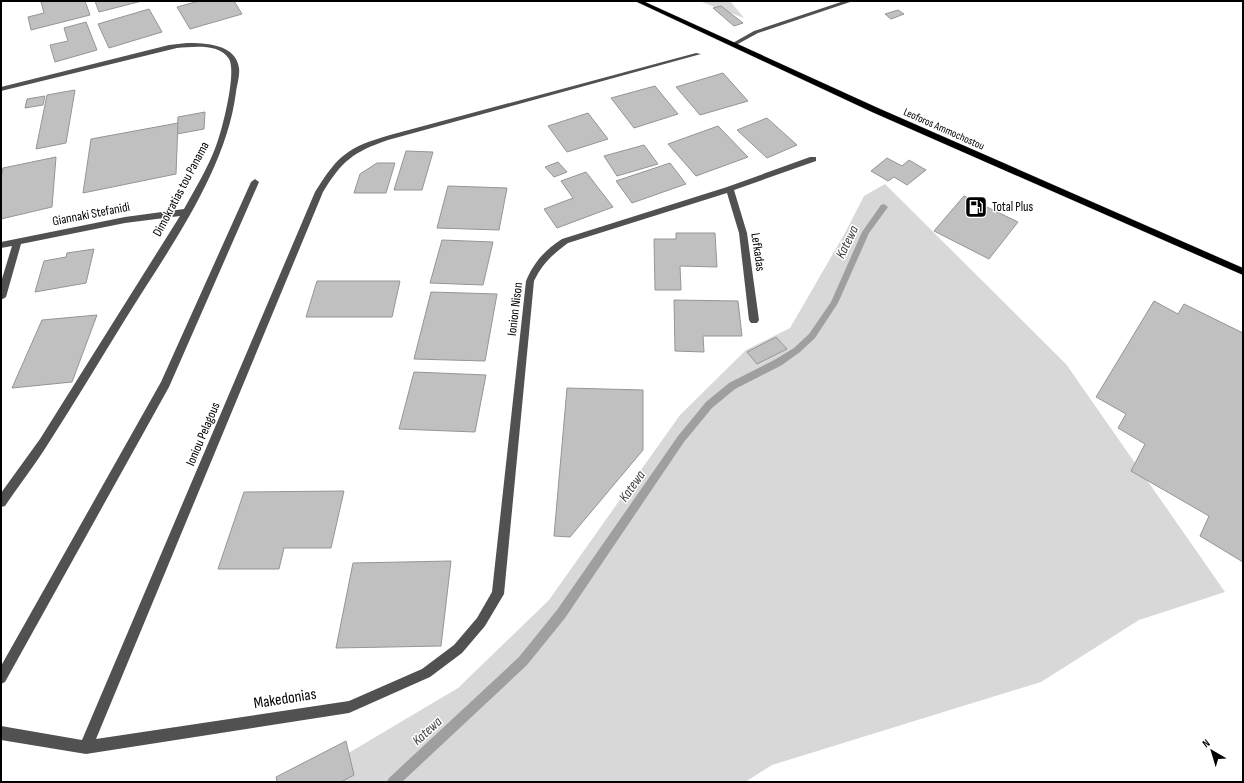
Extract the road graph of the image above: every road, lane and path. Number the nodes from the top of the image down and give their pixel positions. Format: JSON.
{"nodes":[{"id":1,"x":638,"y":1,"type":"edge"},
{"id":2,"x":850,"y":1,"type":"edge"},
{"id":3,"x":734,"y":44,"type":"junction"},
{"id":4,"x":698,"y":54,"type":"dead end"},
{"id":5,"x":1,"y":89,"type":"edge"},
{"id":6,"x":813,"y":159,"type":"dead end"},
{"id":7,"x":255,"y":182,"type":"dead end"},
{"id":8,"x":730,"y":190,"type":"junction"},
{"id":9,"x":187,"y":212,"type":"junction"},
{"id":10,"x":17,"y":242,"type":"junction"},
{"id":11,"x":1,"y":245,"type":"edge"},
{"id":12,"x":1243,"y":272,"type":"edge"},
{"id":13,"x":1,"y":297,"type":"edge"},
{"id":14,"x":754,"y":320,"type":"dead end"},
{"id":15,"x":1,"y":502,"type":"edge"},
{"id":16,"x":502,"y":559,"type":"joint"},
{"id":17,"x":1,"y":678,"type":"edge"},
{"id":18,"x":1,"y":733,"type":"edge"},
{"id":19,"x":86,"y":747,"type":"junction"}],
"edges":[{"from":1,"to":3,"type":"main road","name":"Leoforos Ammochostou"},
{"from":2,"to":3,"type":"street"},
{"from":3,"to":12,"type":"main road","name":"Leoforos Ammochostou"},
{"from":4,"to":19,"type":"street","name":"Ioniou Pelagous"},
{"from":5,"to":9,"type":"street","name":"Dimokratias tou Panama"},
{"from":6,"to":8,"type":"street","name":"Ionion Nison"},
{"from":7,"to":17,"type":"street"},
{"from":8,"to":14,"type":"street","name":"Lefkadas"},
{"from":8,"to":16,"type":"street","name":"Ionion Nison"},
{"from":9,"to":10,"type":"street","name":"Giannaki Stefanidi"},
{"from":9,"to":15,"type":"street","name":"Dimokratias tou Panama"},
{"from":10,"to":11,"type":"street","name":"Giannaki Stefanidi"},
{"from":10,"to":13,"type":"street"},
{"from":16,"to":19,"type":"street","name":"Makedonias"},
{"from":18,"to":19,"type":"street","name":"Makedonias"}]}
